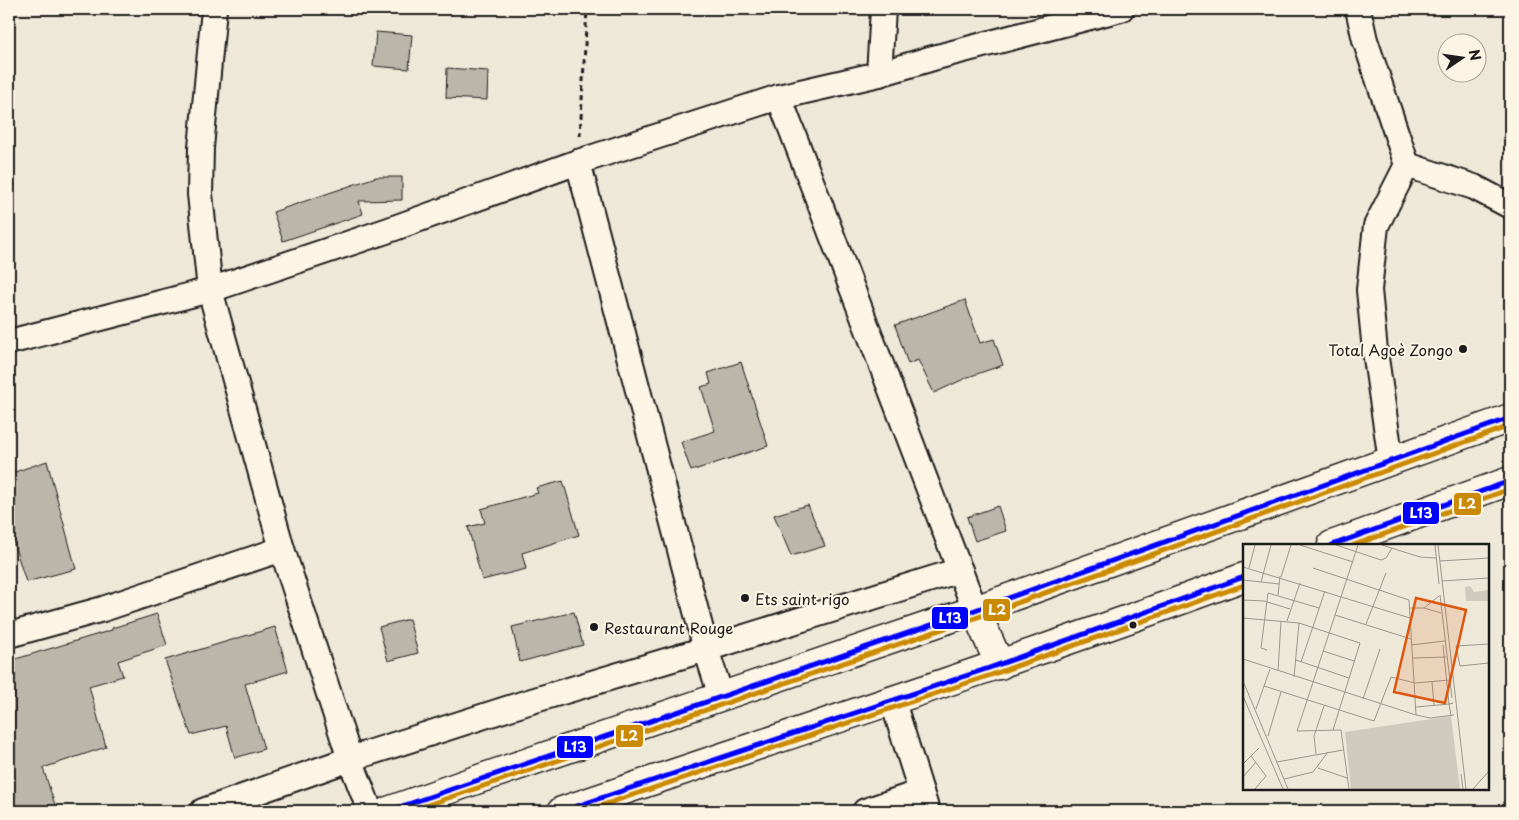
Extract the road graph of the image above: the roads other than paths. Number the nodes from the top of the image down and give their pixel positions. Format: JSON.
{"nodes":[{"id":1,"x":214,"y":9,"type":"edge"},
{"id":2,"x":883,"y":9,"type":"edge"},
{"id":3,"x":1121,"y":9,"type":"edge"},
{"id":4,"x":1358,"y":9,"type":"edge"},
{"id":5,"x":879,"y":74,"type":"junction"},
{"id":6,"x":779,"y":97,"type":"junction"},
{"id":7,"x":578,"y":162,"type":"junction"},
{"id":8,"x":1407,"y":165,"type":"junction"},
{"id":9,"x":1510,"y":206,"type":"edge"},
{"id":10,"x":210,"y":290,"type":"junction"},
{"id":11,"x":9,"y":342,"type":"edge"},
{"id":12,"x":1510,"y":418,"type":"edge"},
{"id":13,"x":1391,"y":461,"type":"junction"},
{"id":14,"x":1510,"y":481,"type":"edge"},
{"id":15,"x":1335,"y":544,"type":"edge"},
{"id":16,"x":282,"y":549,"type":"junction"},
{"id":17,"x":960,"y":570,"type":"junction"},
{"id":18,"x":1243,"y":577,"type":"edge"},
{"id":19,"x":975,"y":610,"type":"junction"},
{"id":20,"x":9,"y":635,"type":"edge"},
{"id":21,"x":706,"y":649,"type":"junction"},
{"id":22,"x":1000,"y":665,"type":"junction"},
{"id":23,"x":721,"y":696,"type":"junction"},
{"id":24,"x":892,"y":699,"type":"junction"},
{"id":25,"x":350,"y":760,"type":"junction"},
{"id":26,"x":924,"y":802,"type":"edge"},
{"id":27,"x":203,"y":811,"type":"edge"},
{"id":28,"x":370,"y":811,"type":"edge"},
{"id":29,"x":388,"y":811,"type":"edge"},
{"id":30,"x":562,"y":811,"type":"edge"},
{"id":31,"x":865,"y":811,"type":"edge"}],
"edges":[{"from":1,"to":10,"type":"street"},
{"from":2,"to":5,"type":"street"},
{"from":3,"to":5,"type":"street"},
{"from":4,"to":8,"type":"street"},
{"from":5,"to":6,"type":"street"},
{"from":6,"to":7,"type":"street"},
{"from":6,"to":17,"type":"street"},
{"from":7,"to":10,"type":"street"},
{"from":7,"to":21,"type":"street"},
{"from":8,"to":9,"type":"street"},
{"from":8,"to":13,"type":"street"},
{"from":10,"to":11,"type":"street"},
{"from":10,"to":16,"type":"street"},
{"from":12,"to":13,"type":"highway"},
{"from":13,"to":19,"type":"highway"},
{"from":14,"to":15,"type":"highway"},
{"from":16,"to":20,"type":"street"},
{"from":16,"to":25,"type":"street"},
{"from":17,"to":19,"type":"street"},
{"from":17,"to":21,"type":"street"},
{"from":18,"to":22,"type":"highway"},
{"from":19,"to":22,"type":"highway"},
{"from":19,"to":23,"type":"highway"},
{"from":21,"to":23,"type":"street"},
{"from":21,"to":25,"type":"street"},
{"from":22,"to":24,"type":"highway"},
{"from":23,"to":29,"type":"highway"},
{"from":24,"to":26,"type":"street"},
{"from":24,"to":30,"type":"highway"},
{"from":25,"to":27,"type":"street"},
{"from":25,"to":28,"type":"street"},
{"from":26,"to":31,"type":"street"}]}
